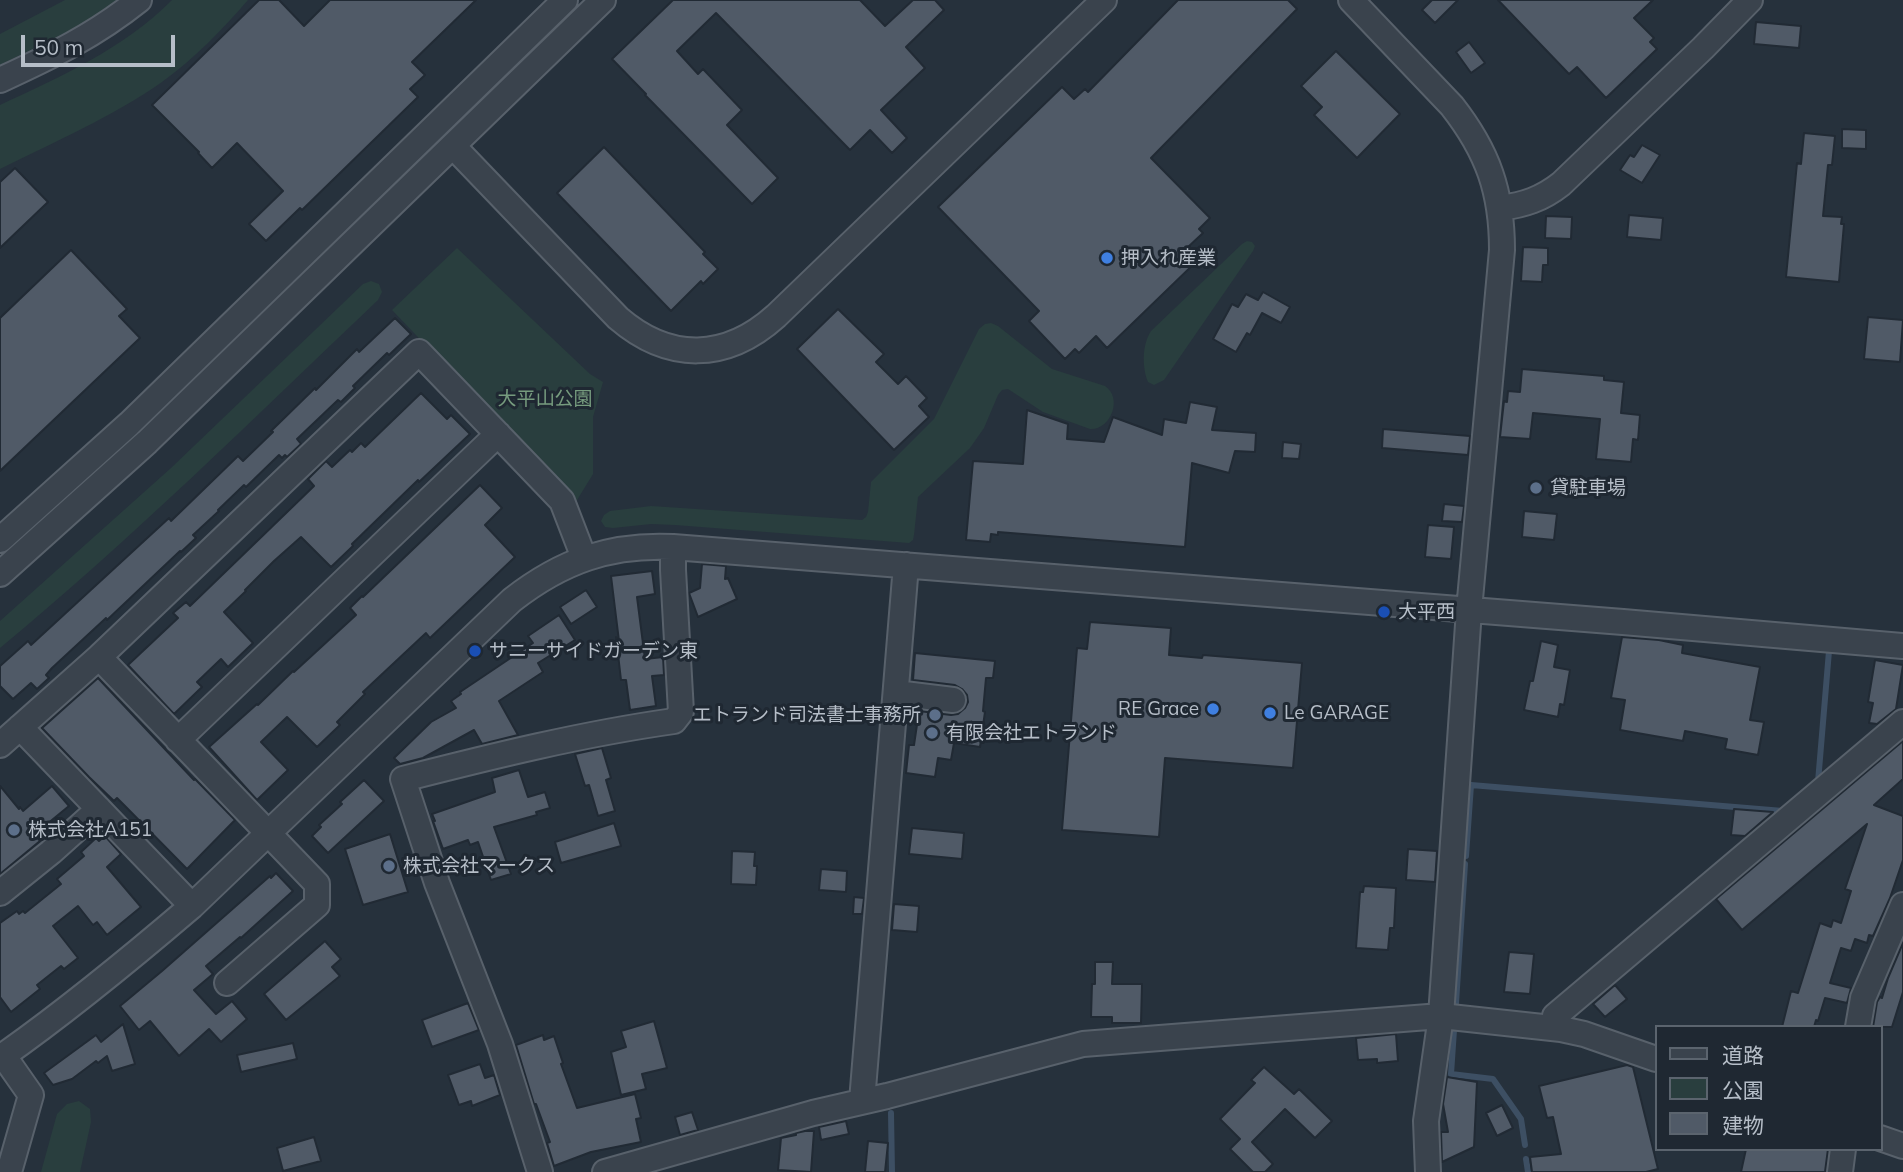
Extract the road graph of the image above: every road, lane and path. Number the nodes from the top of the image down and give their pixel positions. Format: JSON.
{"nodes":[{"id":1,"x":139,"y":0,"type":"edge"},
{"id":2,"x":565,"y":0,"type":"edge"},
{"id":3,"x":603,"y":0,"type":"edge"},
{"id":4,"x":1104,"y":0,"type":"edge"},
{"id":5,"x":1350,"y":0,"type":"edge"},
{"id":6,"x":1750,"y":0,"type":"edge"},
{"id":7,"x":0,"y":80,"type":"edge"},
{"id":8,"x":453,"y":146,"type":"junction"},
{"id":9,"x":1500,"y":208,"type":"junction"},
{"id":10,"x":498,"y":434,"type":"junction"},
{"id":11,"x":0,"y":540,"type":"edge"},
{"id":12,"x":673,"y":547,"type":"junction"},
{"id":13,"x":584,"y":558,"type":"junction"},
{"id":14,"x":906,"y":565,"type":"junction"},
{"id":15,"x":0,"y":574,"type":"edge"},
{"id":16,"x":1469,"y":610,"type":"junction"},
{"id":17,"x":1903,"y":646,"type":"edge"},
{"id":18,"x":99,"y":657,"type":"junction"},
{"id":19,"x":896,"y":693,"type":"junction"},
{"id":20,"x":953,"y":700,"type":"dead end"},
{"id":21,"x":1903,"y":722,"type":"edge"},
{"id":22,"x":20,"y":727,"type":"junction"},
{"id":23,"x":178,"y":740,"type":"junction"},
{"id":24,"x":0,"y":744,"type":"edge"},
{"id":25,"x":99,"y":809,"type":"junction"},
{"id":26,"x":268,"y":833,"type":"junction"},
{"id":27,"x":0,"y":893,"type":"edge"},
{"id":28,"x":1903,"y":905,"type":"edge"},
{"id":29,"x":192,"y":906,"type":"junction"},
{"id":30,"x":241,"y":980,"type":"dead end"},
{"id":31,"x":1441,"y":1017,"type":"junction"},
{"id":32,"x":1858,"y":1025,"type":"edge"},
{"id":33,"x":1554,"y":1028,"type":"junction"},
{"id":34,"x":2,"y":1057,"type":"edge"},
{"id":35,"x":1654,"y":1058,"type":"edge"},
{"id":36,"x":863,"y":1101,"type":"junction"},
{"id":37,"x":1882,"y":1139,"type":"edge"},
{"id":38,"x":1903,"y":1146,"type":"edge"},
{"id":39,"x":1843,"y":1151,"type":"edge"},
{"id":40,"x":9,"y":1172,"type":"edge"},
{"id":41,"x":540,"y":1172,"type":"edge"},
{"id":42,"x":605,"y":1172,"type":"edge"},
{"id":43,"x":1428,"y":1172,"type":"edge"},
{"id":44,"x":1840,"y":1172,"type":"edge"}],
"edges":[{"from":1,"to":7,"type":"street"},
{"from":2,"to":11,"type":"street"},
{"from":3,"to":8,"type":"street"},
{"from":4,"to":8,"type":"street"},
{"from":5,"to":9,"type":"street"},
{"from":6,"to":9,"type":"street"},
{"from":8,"to":15,"type":"street"},
{"from":9,"to":16,"type":"street"},
{"from":10,"to":13,"type":"street"},
{"from":10,"to":18,"type":"street"},
{"from":10,"to":23,"type":"street"},
{"from":12,"to":13,"type":"street"},
{"from":12,"to":14,"type":"street"},
{"from":12,"to":41,"type":"street"},
{"from":13,"to":26,"type":"street"},
{"from":14,"to":16,"type":"street"},
{"from":14,"to":19,"type":"street"},
{"from":16,"to":17,"type":"street"},
{"from":16,"to":31,"type":"street"},
{"from":18,"to":22,"type":"street"},
{"from":18,"to":23,"type":"street"},
{"from":19,"to":20,"type":"street"},
{"from":19,"to":36,"type":"street"},
{"from":21,"to":33,"type":"street"},
{"from":22,"to":24,"type":"street"},
{"from":22,"to":25,"type":"street"},
{"from":23,"to":26,"type":"street"},
{"from":25,"to":27,"type":"street"},
{"from":25,"to":29,"type":"street"},
{"from":26,"to":29,"type":"street"},
{"from":26,"to":30,"type":"street"},
{"from":28,"to":32,"type":"street"},
{"from":29,"to":34,"type":"street"},
{"from":31,"to":33,"type":"street"},
{"from":31,"to":36,"type":"street"},
{"from":31,"to":43,"type":"street"},
{"from":33,"to":35,"type":"street"},
{"from":34,"to":40,"type":"street"},
{"from":36,"to":42,"type":"street"},
{"from":37,"to":38,"type":"street"},
{"from":39,"to":44,"type":"street"}]}
